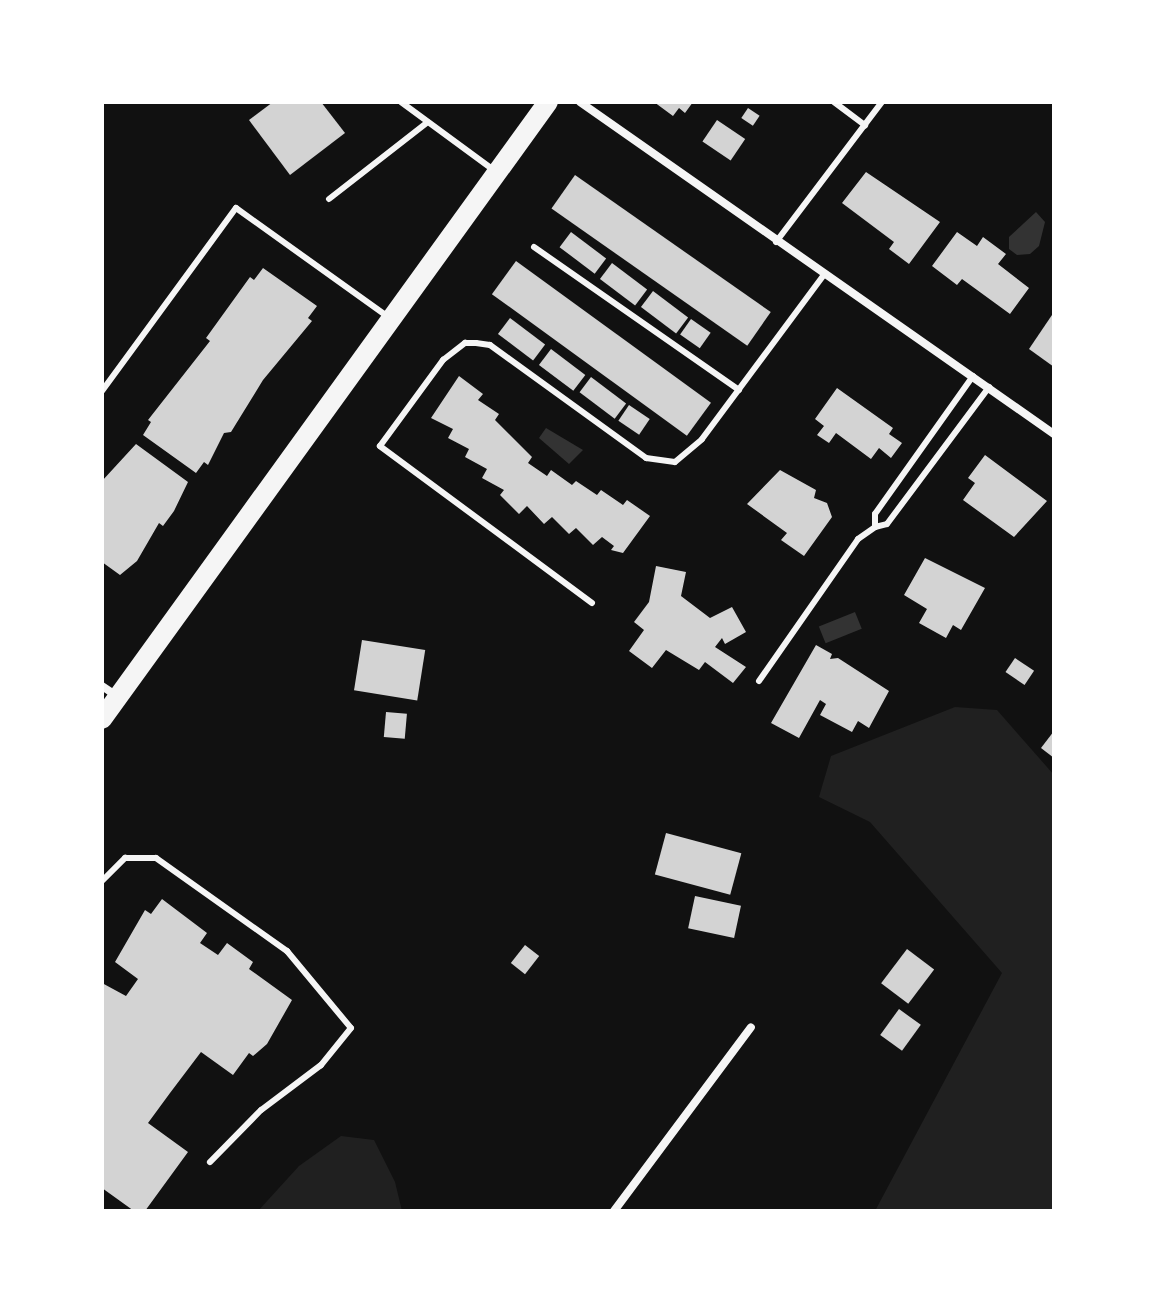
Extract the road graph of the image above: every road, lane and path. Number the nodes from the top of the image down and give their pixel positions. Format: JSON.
{"nodes":[{"id":1,"x":401,"y":102,"type":"edge"},
{"id":2,"x":548,"y":102,"type":"edge"},
{"id":3,"x":580,"y":102,"type":"edge"},
{"id":4,"x":834,"y":102,"type":"edge"},
{"id":5,"x":882,"y":102,"type":"edge"},
{"id":6,"x":428,"y":122,"type":"junction"},
{"id":7,"x":865,"y":125,"type":"junction"},
{"id":8,"x":497,"y":173,"type":"junction"},
{"id":9,"x":329,"y":199,"type":"dead end"},
{"id":10,"x":776,"y":242,"type":"junction"},
{"id":11,"x":534,"y":247,"type":"dead end"},
{"id":12,"x":823,"y":276,"type":"junction"},
{"id":13,"x":391,"y":319,"type":"junction"},
{"id":14,"x":973,"y":376,"type":"junction"},
{"id":15,"x":989,"y":387,"type":"junction"},
{"id":16,"x":739,"y":390,"type":"junction"},
{"id":17,"x":102,"y":391,"type":"edge"},
{"id":18,"x":1054,"y":434,"type":"edge"},
{"id":19,"x":875,"y":527,"type":"junction"},
{"id":20,"x":592,"y":603,"type":"dead end"},
{"id":21,"x":759,"y":681,"type":"dead end"},
{"id":22,"x":110,"y":691,"type":"edge"},
{"id":23,"x":102,"y":719,"type":"edge"},
{"id":24,"x":102,"y":881,"type":"edge"},
{"id":25,"x":751,"y":1027,"type":"dead end"},
{"id":26,"x":210,"y":1162,"type":"dead end"},
{"id":27,"x":614,"y":1211,"type":"edge"}],
"edges":[{"from":1,"to":6,"type":"lane"},
{"from":2,"to":8,"type":"main road"},
{"from":3,"to":10,"type":"street"},
{"from":4,"to":7,"type":"lane"},
{"from":5,"to":7,"type":"lane"},
{"from":6,"to":8,"type":"lane"},
{"from":6,"to":9,"type":"lane"},
{"from":7,"to":10,"type":"lane"},
{"from":8,"to":13,"type":"main road"},
{"from":10,"to":12,"type":"street"},
{"from":11,"to":16,"type":"lane"},
{"from":12,"to":14,"type":"street"},
{"from":12,"to":16,"type":"lane"},
{"from":13,"to":17,"type":"lane"},
{"from":13,"to":22,"type":"main road"},
{"from":14,"to":15,"type":"street"},
{"from":14,"to":19,"type":"lane"},
{"from":15,"to":18,"type":"street"},
{"from":15,"to":19,"type":"lane"},
{"from":16,"to":20,"type":"lane"},
{"from":19,"to":21,"type":"lane"},
{"from":22,"to":23,"type":"main road"},
{"from":24,"to":26,"type":"lane"},
{"from":25,"to":27,"type":"street"}]}
